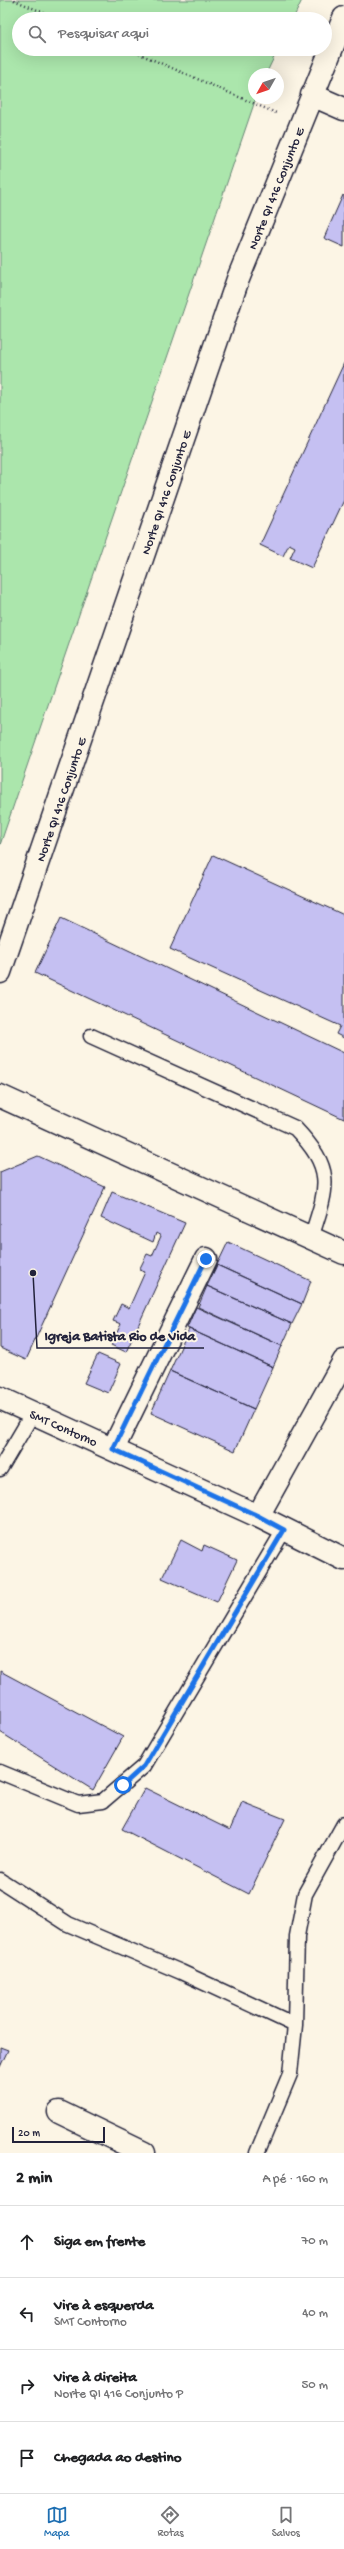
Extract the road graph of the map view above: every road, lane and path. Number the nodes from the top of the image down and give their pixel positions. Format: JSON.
{"nodes":[{"id":1,"x":14,"y":0,"type":"edge"},
{"id":2,"x":42,"y":12,"type":"edge"},
{"id":3,"x":343,"y":21,"type":"edge"},
{"id":4,"x":332,"y":47,"type":"edge"},
{"id":5,"x":144,"y":56,"type":"edge"},
{"id":6,"x":328,"y":56,"type":"edge"},
{"id":7,"x":312,"y":95,"type":"junction"},
{"id":8,"x":344,"y":109,"type":"edge"},
{"id":9,"x":300,"y":124,"type":"junction"},
{"id":10,"x":0,"y":972,"type":"edge"},
{"id":11,"x":91,"y":1036,"type":"dead end"},
{"id":12,"x":0,"y":1096,"type":"edge"},
{"id":13,"x":311,"y":1238,"type":"junction"},
{"id":14,"x":344,"y":1253,"type":"edge"},
{"id":15,"x":206,"y":1259,"type":"dead end"},
{"id":16,"x":344,"y":1360,"type":"edge"},
{"id":17,"x":0,"y":1398,"type":"edge"},
{"id":18,"x":33,"y":1413,"type":"junction"},
{"id":19,"x":113,"y":1449,"type":"junction"},
{"id":20,"x":0,"y":1469,"type":"edge"},
{"id":21,"x":258,"y":1516,"type":"junction"},
{"id":22,"x":284,"y":1530,"type":"junction"},
{"id":23,"x":344,"y":1558,"type":"edge"},
{"id":24,"x":0,"y":1772,"type":"edge"},
{"id":25,"x":344,"y":1824,"type":"edge"},
{"id":26,"x":0,"y":1880,"type":"edge"},
{"id":27,"x":295,"y":2025,"type":"junction"},
{"id":28,"x":59,"y":2112,"type":"dead end"},
{"id":29,"x":144,"y":2153,"type":"edge"},
{"id":30,"x":257,"y":2153,"type":"edge"}],
"edges":[{"from":1,"to":2,"type":"path"},
{"from":3,"to":4,"type":"street","name":"Norte QI 416 Conjunto E"},
{"from":5,"to":9,"type":"path"},
{"from":6,"to":7,"type":"street","name":"Norte QI 416 Conjunto E"},
{"from":7,"to":8,"type":"street"},
{"from":7,"to":9,"type":"street","name":"Norte QI 416 Conjunto E"},
{"from":9,"to":10,"type":"street","name":"Norte QI 416 Conjunto E"},
{"from":11,"to":13,"type":"lane"},
{"from":12,"to":13,"type":"street"},
{"from":13,"to":14,"type":"street"},
{"from":15,"to":19,"type":"street"},
{"from":16,"to":21,"type":"street"},
{"from":17,"to":18,"type":"street","name":"SMT Contorno"},
{"from":18,"to":19,"type":"street","name":"SMT Contorno"},
{"from":18,"to":20,"type":"lane"},
{"from":19,"to":21,"type":"street","name":"SMT Contorno"},
{"from":21,"to":22,"type":"street","name":"SMT Contorno"},
{"from":22,"to":23,"type":"street","name":"SMT Contorno"},
{"from":22,"to":24,"type":"lane"},
{"from":25,"to":27,"type":"lane"},
{"from":26,"to":27,"type":"lane"},
{"from":27,"to":30,"type":"lane"},
{"from":28,"to":29,"type":"street"}]}
